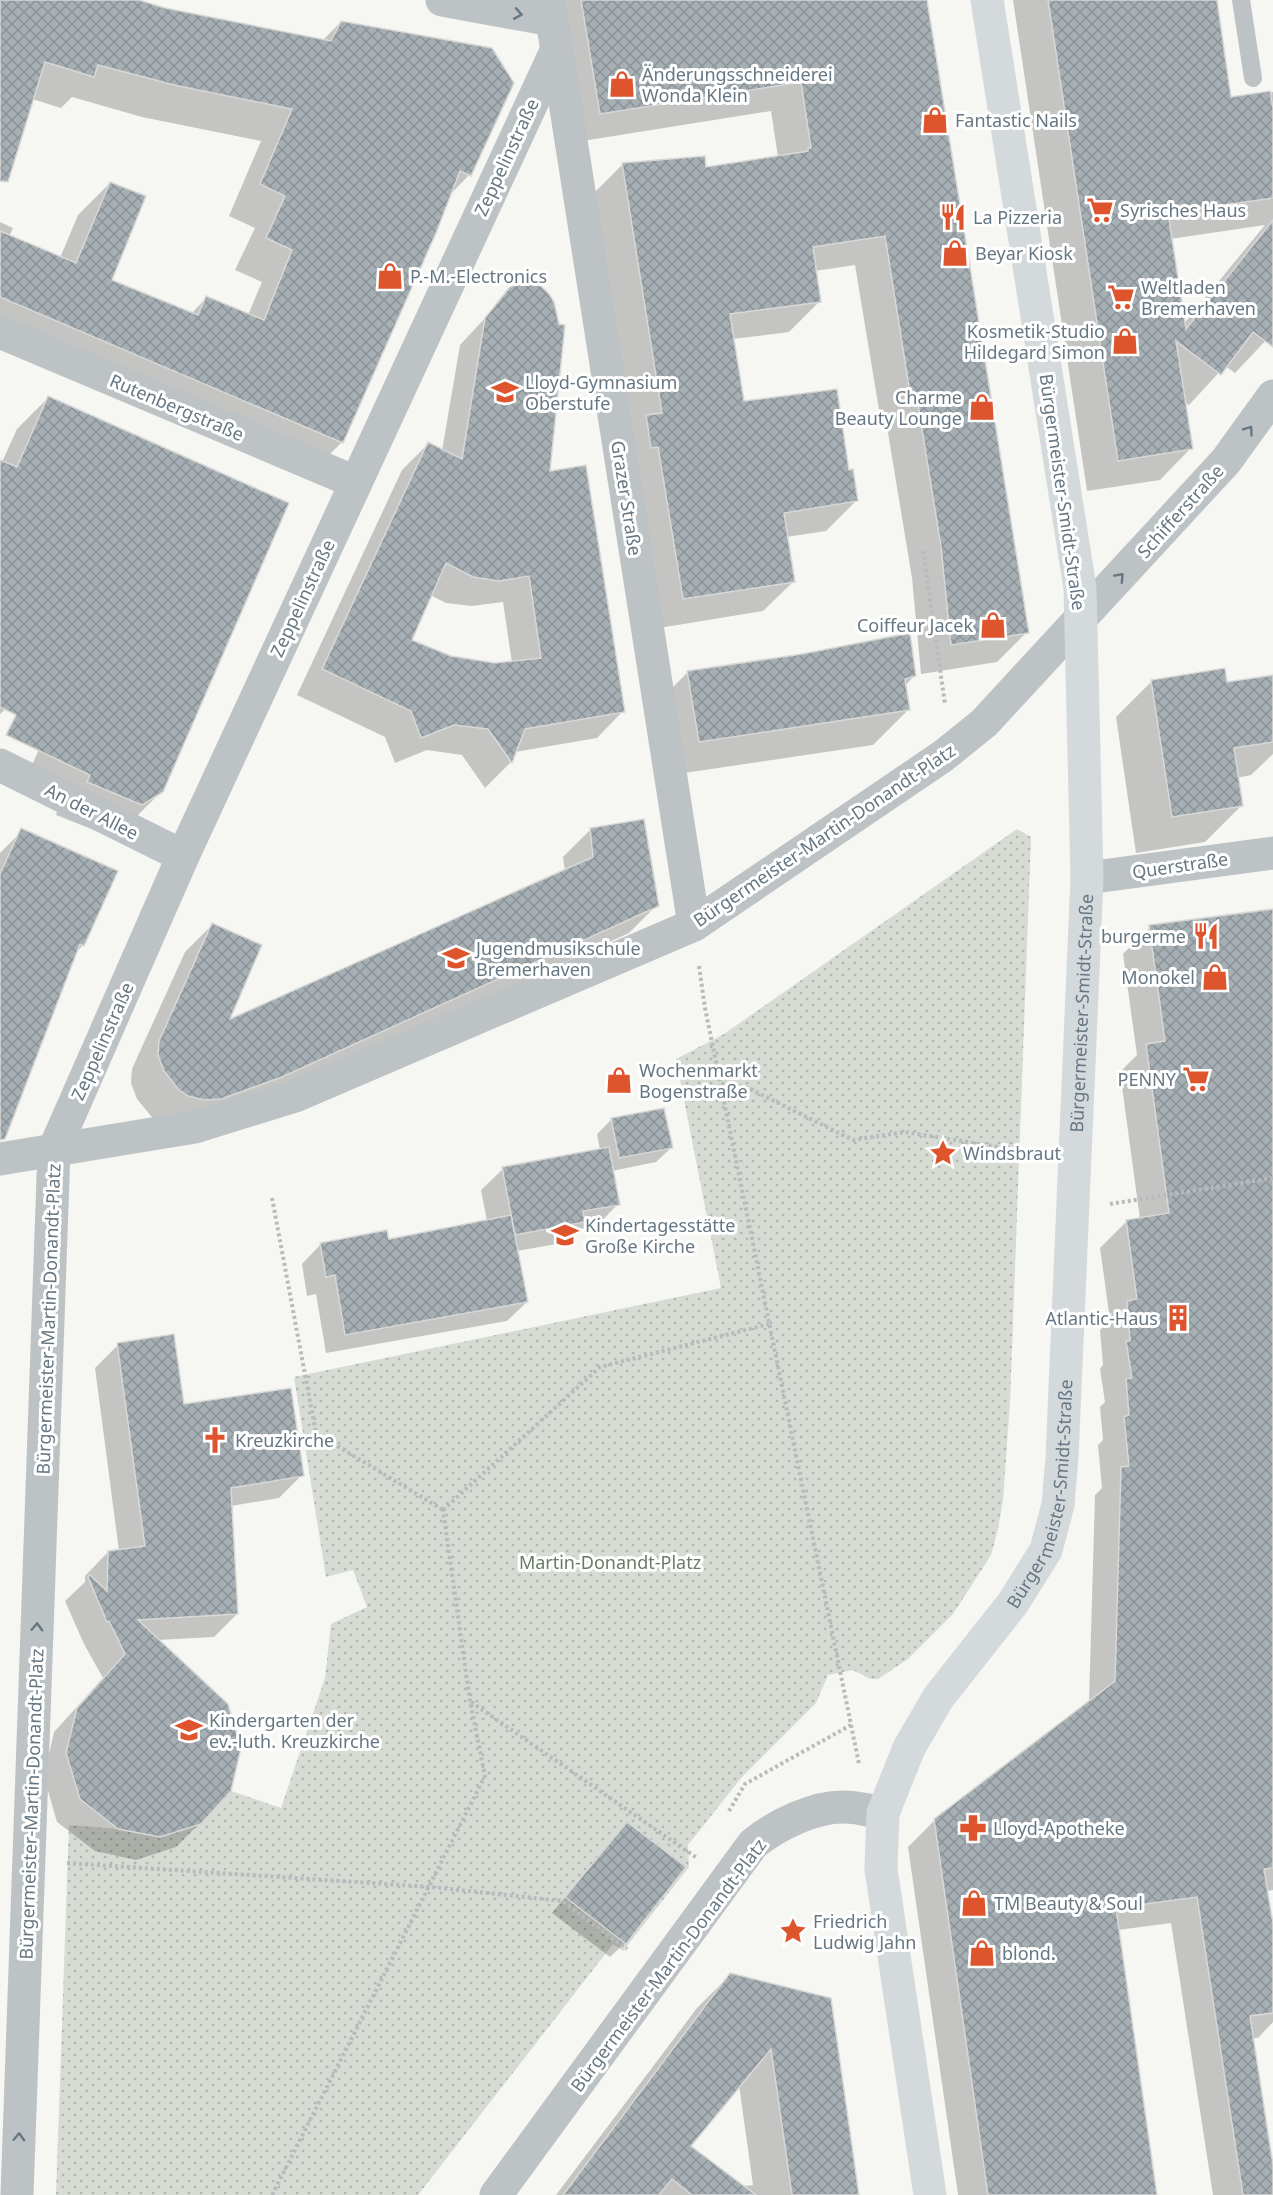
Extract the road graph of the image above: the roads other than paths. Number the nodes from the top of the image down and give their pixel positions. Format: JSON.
{"nodes":[{"id":1,"x":442,"y":0,"type":"edge"},
{"id":2,"x":987,"y":0,"type":"edge"},
{"id":3,"x":1241,"y":0,"type":"edge"},
{"id":4,"x":553,"y":23,"type":"edge"},
{"id":5,"x":1253,"y":78,"type":"dead end"},
{"id":6,"x":0,"y":332,"type":"edge"},
{"id":7,"x":1273,"y":396,"type":"edge"},
{"id":8,"x":355,"y":482,"type":"junction"},
{"id":9,"x":1081,"y":620,"type":"junction"},
{"id":10,"x":0,"y":765,"type":"edge"},
{"id":11,"x":1273,"y":853,"type":"edge"},
{"id":12,"x":183,"y":856,"type":"junction"},
{"id":13,"x":1088,"y":878,"type":"junction"},
{"id":14,"x":694,"y":925,"type":"junction"},
{"id":15,"x":54,"y":1150,"type":"junction"},
{"id":16,"x":0,"y":1159,"type":"edge"},
{"id":17,"x":883,"y":1814,"type":"junction"},
{"id":18,"x":17,"y":2195,"type":"edge"},
{"id":19,"x":496,"y":2195,"type":"edge"},
{"id":20,"x":930,"y":2195,"type":"edge"}],
"edges":[{"from":1,"to":4,"type":"street","one_way":true},
{"from":2,"to":9,"type":"street","name":"Bürgermeister-Smidt-Straße"},
{"from":3,"to":5,"type":"lane"},
{"from":4,"to":8,"type":"street","name":"Zeppelinstraße"},
{"from":4,"to":14,"type":"street","name":"Grazer Straße"},
{"from":6,"to":8,"type":"street","name":"Rutenbergstraße"},
{"from":9,"to":7,"type":"street","name":"Schifferstraße","one_way":true},
{"from":8,"to":12,"type":"street","name":"Zeppelinstraße"},
{"from":9,"to":13,"type":"street","name":"Bürgermeister-Smidt-Straße"},
{"from":9,"to":14,"type":"street","name":"Bürgermeister-Martin-Donandt-Platz"},
{"from":10,"to":12,"type":"street","name":"An der Allee"},
{"from":11,"to":13,"type":"street","name":"Querstraße"},
{"from":12,"to":15,"type":"street","name":"Zeppelinstraße"},
{"from":13,"to":17,"type":"street","name":"Bürgermeister-Smidt-Straße"},
{"from":14,"to":15,"type":"street","name":"Bürgermeister-Martin-Donandt-Platz"},
{"from":15,"to":16,"type":"street"},
{"from":18,"to":15,"type":"street","name":"Bürgermeister-Martin-Donandt-Platz","one_way":true},
{"from":17,"to":19,"type":"street","name":"Bürgermeister-Martin-Donandt-Platz"},
{"from":17,"to":20,"type":"street","name":"Bürgermeister-Smidt-Straße"}]}
